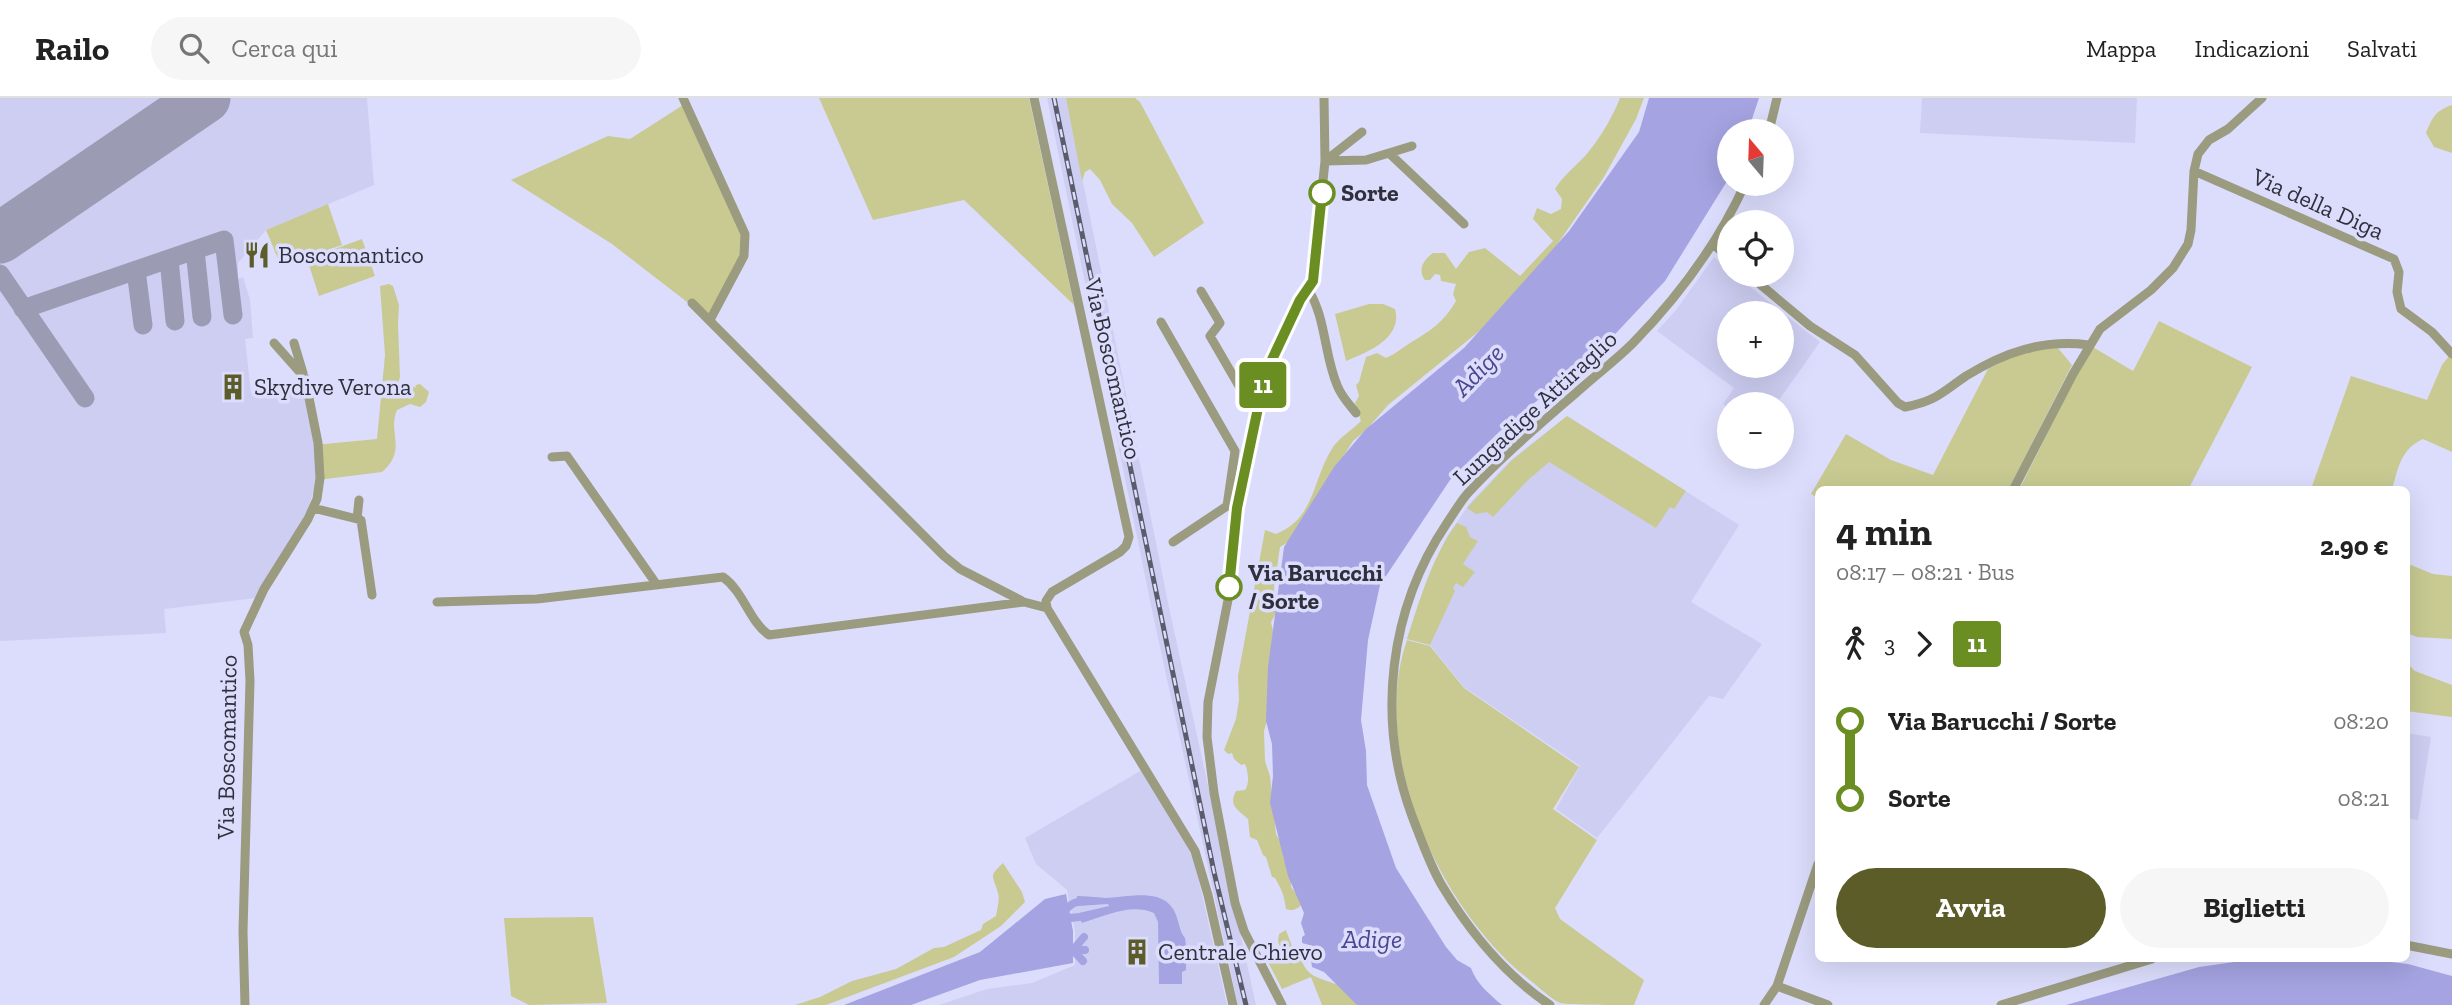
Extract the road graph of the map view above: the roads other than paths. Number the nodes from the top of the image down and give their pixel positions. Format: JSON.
{"nodes":[{"id":1,"x":684,"y":98,"type":"edge"},
{"id":2,"x":1034,"y":98,"type":"edge"},
{"id":3,"x":1324,"y":98,"type":"edge"},
{"id":4,"x":1777,"y":98,"type":"edge"},
{"id":5,"x":2262,"y":98,"type":"edge"},
{"id":6,"x":1772,"y":119,"type":"edge"},
{"id":7,"x":1362,"y":132,"type":"dead end"},
{"id":8,"x":1412,"y":145,"type":"dead end"},
{"id":9,"x":1390,"y":154,"type":"junction"},
{"id":10,"x":1325,"y":162,"type":"junction"},
{"id":11,"x":2194,"y":170,"type":"junction"},
{"id":12,"x":1739,"y":196,"type":"edge"},
{"id":13,"x":1464,"y":224,"type":"dead end"},
{"id":14,"x":1713,"y":244,"type":"junction"},
{"id":15,"x":1717,"y":248,"type":"edge"},
{"id":16,"x":1763,"y":287,"type":"edge"},
{"id":17,"x":1308,"y":289,"type":"junction"},
{"id":18,"x":1201,"y":291,"type":"dead end"},
{"id":19,"x":692,"y":303,"type":"dead end"},
{"id":20,"x":710,"y":320,"type":"junction"},
{"id":21,"x":1161,"y":322,"type":"dead end"},
{"id":22,"x":274,"y":343,"type":"dead end"},
{"id":23,"x":294,"y":343,"type":"dead end"},
{"id":24,"x":2089,"y":345,"type":"junction"},
{"id":25,"x":2452,"y":354,"type":"edge"},
{"id":26,"x":304,"y":378,"type":"junction"},
{"id":27,"x":1356,"y":413,"type":"dead end"},
{"id":28,"x":1257,"y":417,"type":"junction"},
{"id":29,"x":552,"y":457,"type":"dead end"},
{"id":30,"x":2015,"y":486,"type":"edge"},
{"id":31,"x":359,"y":500,"type":"dead end"},
{"id":32,"x":1232,"y":507,"type":"junction"},
{"id":33,"x":313,"y":508,"type":"junction"},
{"id":34,"x":357,"y":519,"type":"junction"},
{"id":35,"x":1173,"y":542,"type":"dead end"},
{"id":36,"x":657,"y":585,"type":"junction"},
{"id":37,"x":372,"y":596,"type":"dead end"},
{"id":38,"x":438,"y":602,"type":"dead end"},
{"id":39,"x":1024,"y":602,"type":"junction"},
{"id":40,"x":1046,"y":607,"type":"junction"},
{"id":41,"x":1815,"y":873,"type":"edge"},
{"id":42,"x":2410,"y":946,"type":"edge"},
{"id":43,"x":2452,"y":954,"type":"edge"},
{"id":44,"x":2142,"y":962,"type":"edge"},
{"id":45,"x":1777,"y":986,"type":"junction"},
{"id":46,"x":245,"y":1005,"type":"edge"},
{"id":47,"x":1233,"y":1005,"type":"edge"},
{"id":48,"x":1282,"y":1005,"type":"edge"},
{"id":49,"x":1550,"y":1005,"type":"edge"},
{"id":50,"x":1764,"y":1005,"type":"edge"},
{"id":51,"x":1828,"y":1005,"type":"edge"},
{"id":52,"x":2001,"y":1005,"type":"edge"}],
"edges":[{"from":1,"to":20,"type":"street"},
{"from":2,"to":40,"type":"street","name":"Via Boscomantico"},
{"from":3,"to":10,"type":"street"},
{"from":4,"to":6,"type":"street"},
{"from":5,"to":11,"type":"street"},
{"from":7,"to":10,"type":"street"},
{"from":8,"to":9,"type":"street"},
{"from":9,"to":10,"type":"street"},
{"from":9,"to":13,"type":"street"},
{"from":10,"to":17,"type":"street"},
{"from":11,"to":24,"type":"street"},
{"from":11,"to":25,"type":"street","name":"Via della Diga"},
{"from":12,"to":14,"type":"street","name":"Lungadige Attiraglio"},
{"from":14,"to":15,"type":"street"},
{"from":14,"to":49,"type":"street","name":"Lungadige Attiraglio"},
{"from":16,"to":24,"type":"street"},
{"from":17,"to":27,"type":"street"},
{"from":17,"to":28,"type":"street"},
{"from":18,"to":28,"type":"street"},
{"from":19,"to":20,"type":"street"},
{"from":20,"to":39,"type":"street"},
{"from":21,"to":32,"type":"street"},
{"from":22,"to":26,"type":"street","name":"Via Boscomantico"},
{"from":23,"to":26,"type":"street","name":"Via Boscomantico"},
{"from":24,"to":30,"type":"street"},
{"from":26,"to":33,"type":"street","name":"Via Boscomantico"},
{"from":28,"to":32,"type":"street"},
{"from":29,"to":36,"type":"street"},
{"from":31,"to":34,"type":"street"},
{"from":32,"to":35,"type":"street"},
{"from":32,"to":48,"type":"street"},
{"from":33,"to":34,"type":"street"},
{"from":33,"to":46,"type":"street","name":"Via Boscomantico"},
{"from":34,"to":37,"type":"street"},
{"from":36,"to":38,"type":"street"},
{"from":36,"to":39,"type":"street"},
{"from":39,"to":40,"type":"street"},
{"from":40,"to":47,"type":"street"},
{"from":41,"to":45,"type":"street"},
{"from":42,"to":43,"type":"street"},
{"from":44,"to":52,"type":"street"},
{"from":45,"to":50,"type":"street"},
{"from":45,"to":51,"type":"street"}]}
